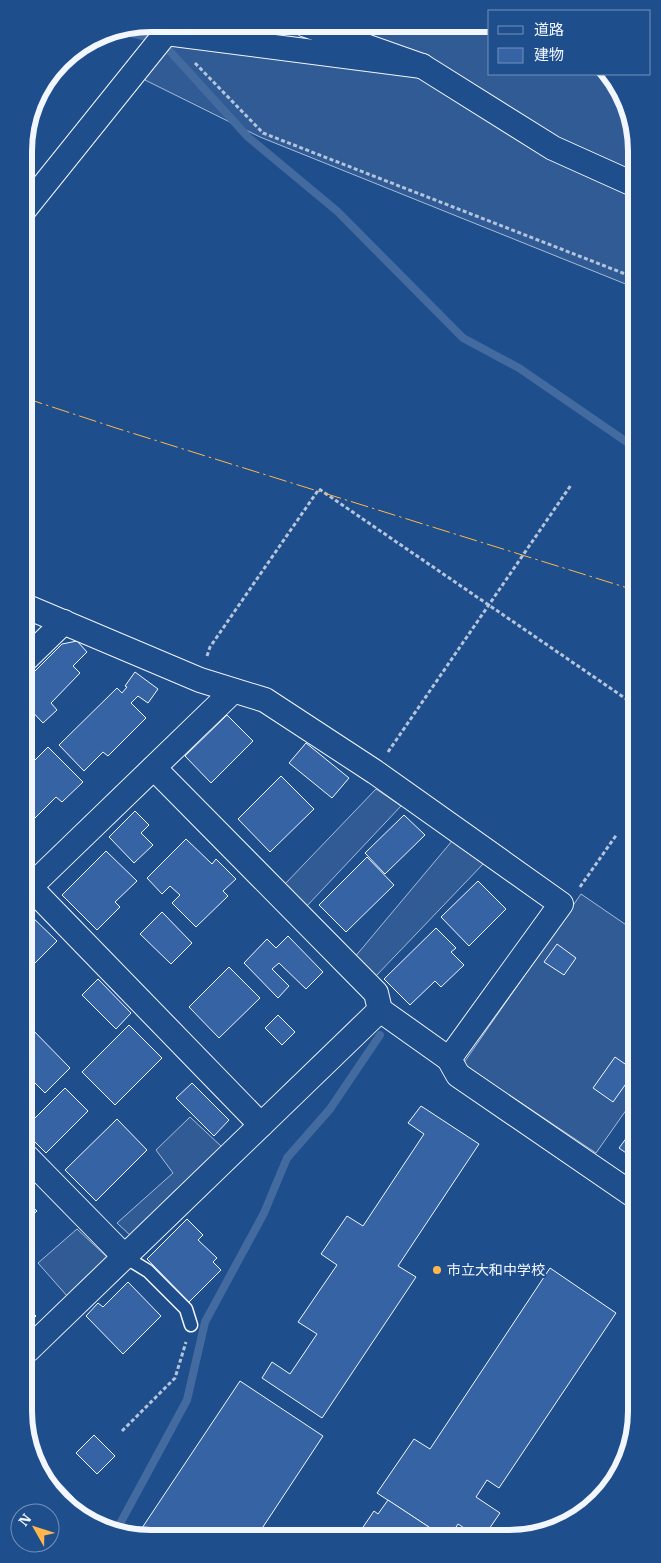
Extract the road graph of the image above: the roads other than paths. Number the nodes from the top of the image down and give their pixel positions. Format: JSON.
{"nodes":[{"id":1,"x":327,"y":32,"type":"edge"},
{"id":2,"x":422,"y":66,"type":"junction"},
{"id":3,"x":628,"y":182,"type":"edge"},
{"id":4,"x":33,"y":199,"type":"edge"},
{"id":5,"x":33,"y":609,"type":"edge"},
{"id":6,"x":64,"y":622,"type":"junction"},
{"id":7,"x":33,"y":653,"type":"edge"},
{"id":8,"x":234,"y":690,"type":"junction"},
{"id":9,"x":154,"y":768,"type":"junction"},
{"id":10,"x":32,"y":885,"type":"edge"},
{"id":11,"x":32,"y":893,"type":"edge"},
{"id":12,"x":380,"y":1010,"type":"junction"},
{"id":13,"x":449,"y":1059,"type":"junction"},
{"id":14,"x":261,"y":1125,"type":"junction"},
{"id":15,"x":32,"y":1162,"type":"edge"},
{"id":16,"x":628,"y":1191,"type":"edge"},
{"id":17,"x":124,"y":1257,"type":"junction"},
{"id":18,"x":191,"y":1325,"type":"road end"},
{"id":19,"x":32,"y":1346,"type":"edge"}],
"edges":[{"from":1,"to":2,"type":"street"},
{"from":2,"to":3,"type":"street"},
{"from":2,"to":4,"type":"street"},
{"from":5,"to":6,"type":"street"},
{"from":6,"to":7,"type":"street"},
{"from":6,"to":8,"type":"street"},
{"from":8,"to":9,"type":"street"},
{"from":8,"to":13,"type":"street"},
{"from":9,"to":10,"type":"street"},
{"from":9,"to":12,"type":"street"},
{"from":11,"to":14,"type":"street"},
{"from":12,"to":13,"type":"street"},
{"from":12,"to":14,"type":"street"},
{"from":13,"to":16,"type":"street"},
{"from":14,"to":17,"type":"street"},
{"from":15,"to":17,"type":"street"},
{"from":17,"to":18,"type":"lane"},
{"from":17,"to":19,"type":"street"}]}
